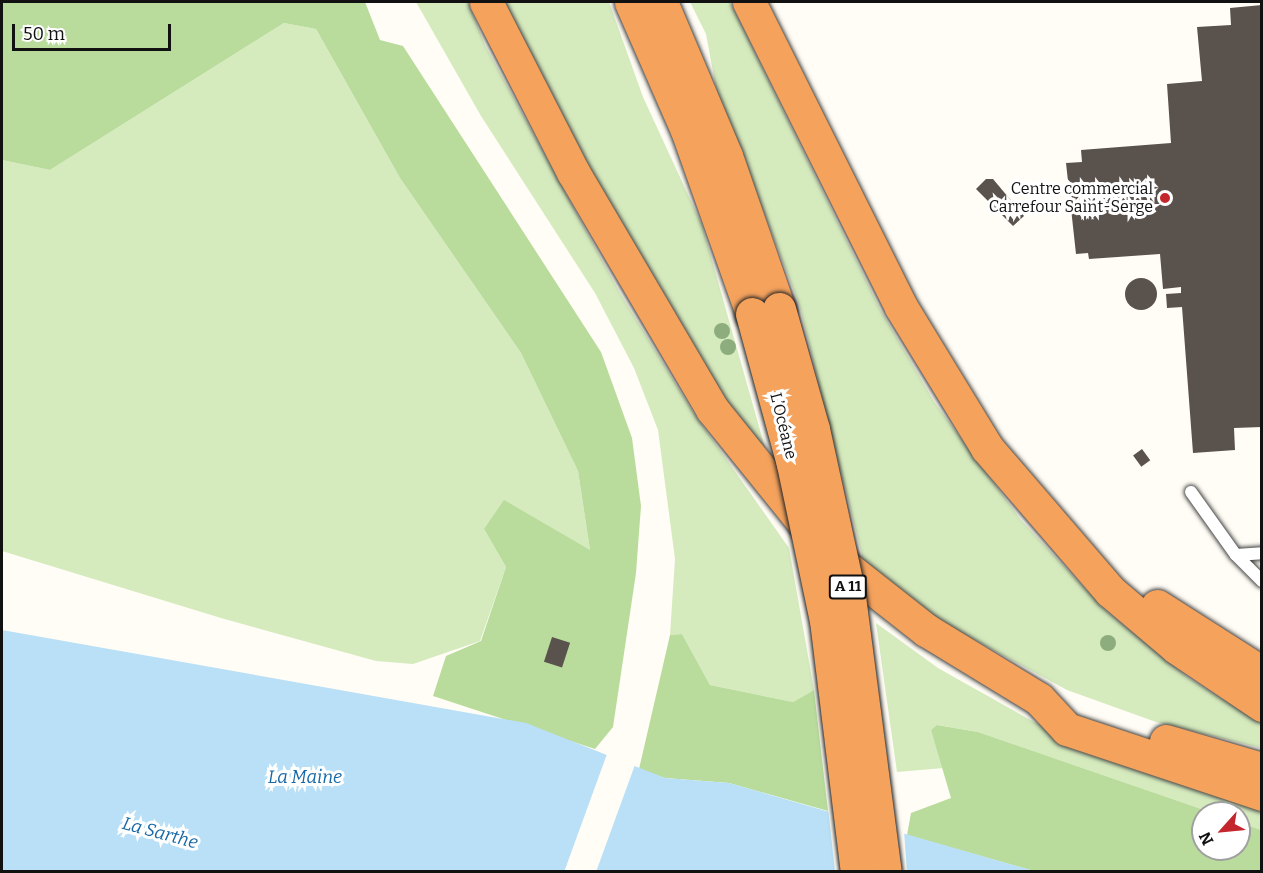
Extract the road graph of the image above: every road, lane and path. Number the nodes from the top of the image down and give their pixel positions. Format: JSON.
{"nodes":[{"id":1,"x":486,"y":2,"type":"edge"},
{"id":2,"x":631,"y":2,"type":"edge"},
{"id":3,"x":661,"y":2,"type":"edge"},
{"id":4,"x":749,"y":2,"type":"edge"},
{"id":5,"x":765,"y":312,"type":"junction"},
{"id":6,"x":1191,"y":492,"type":"dead end"},
{"id":7,"x":1049,"y":523,"type":"junction"},
{"id":8,"x":1262,"y":553,"type":"edge"},
{"id":9,"x":1236,"y":555,"type":"junction"},
{"id":10,"x":1262,"y":581,"type":"edge"},
{"id":11,"x":1262,"y":673,"type":"edge"},
{"id":12,"x":1039,"y":699,"type":"junction"},
{"id":13,"x":1262,"y":705,"type":"edge"},
{"id":14,"x":1262,"y":769,"type":"edge"},
{"id":15,"x":1262,"y":794,"type":"edge"},
{"id":16,"x":857,"y":872,"type":"edge"},
{"id":17,"x":885,"y":872,"type":"edge"}],
"edges":[{"from":1,"to":12,"type":"highway"},
{"from":2,"to":5,"type":"highway","name":"L’Océane","number":"A 11"},
{"from":3,"to":5,"type":"highway","name":"L’Océane","number":"A 11"},
{"from":4,"to":7,"type":"highway"},
{"from":5,"to":16,"type":"highway","name":"L’Océane","number":"A 11","bridge":true},
{"from":5,"to":17,"type":"highway","name":"L’Océane","number":"A 11","bridge":true},
{"from":6,"to":9,"type":"lane"},
{"from":7,"to":11,"type":"highway"},
{"from":7,"to":13,"type":"highway"},
{"from":8,"to":9,"type":"lane"},
{"from":9,"to":10,"type":"lane"},
{"from":12,"to":14,"type":"highway"},
{"from":12,"to":15,"type":"highway"}]}
